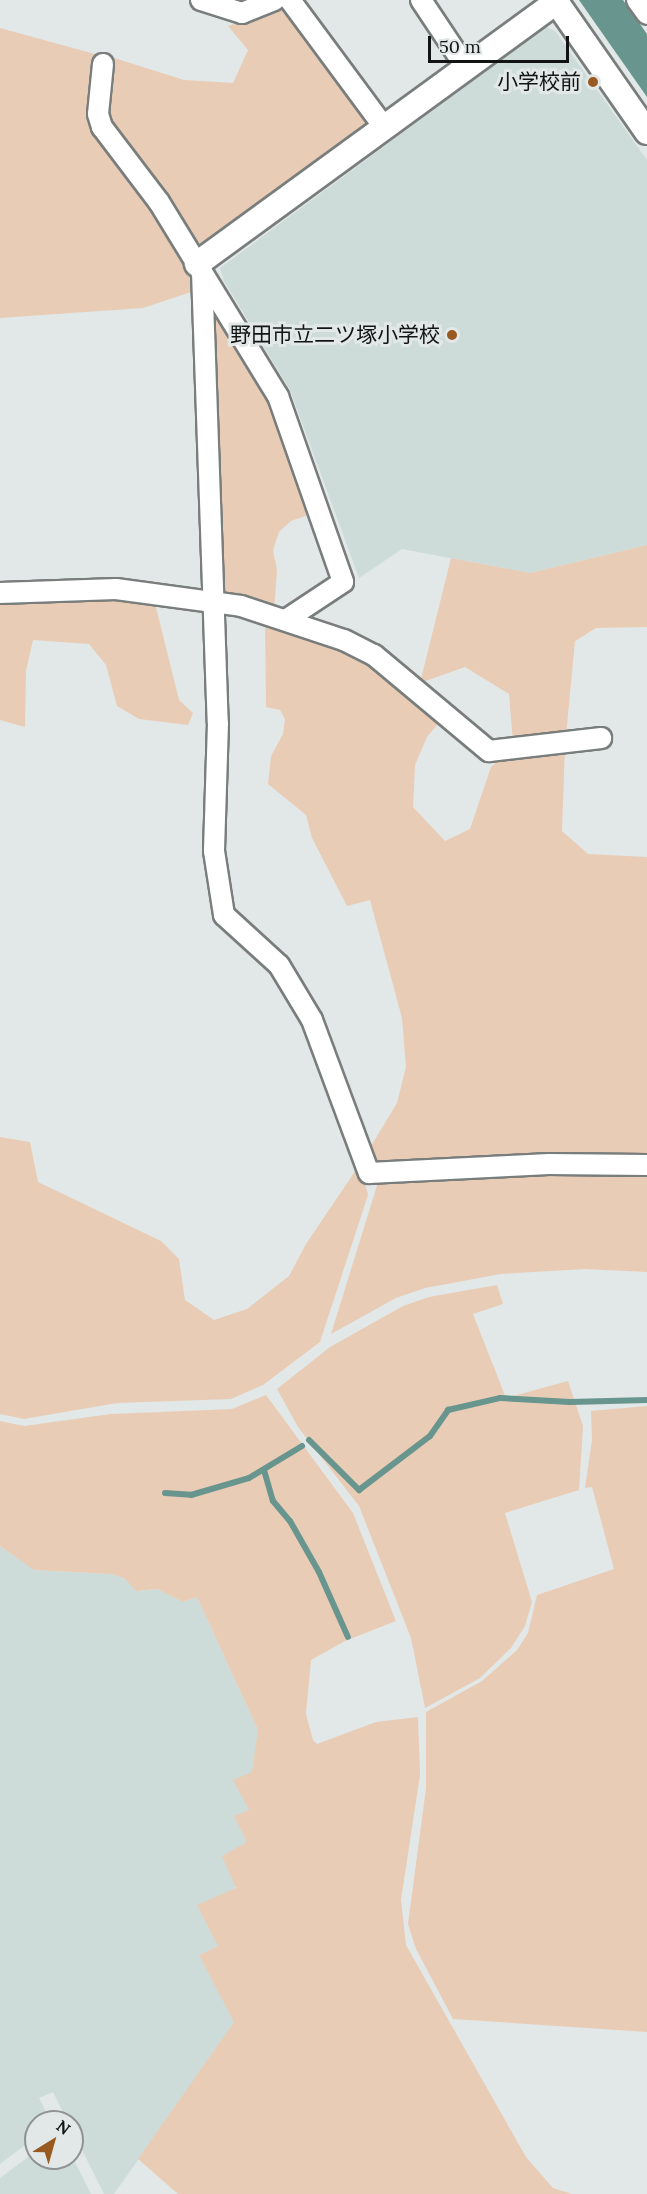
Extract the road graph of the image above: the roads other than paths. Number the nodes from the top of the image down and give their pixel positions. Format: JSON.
{"nodes":[{"id":1,"x":201,"y":0,"type":"edge"},
{"id":2,"x":274,"y":0,"type":"edge"},
{"id":3,"x":290,"y":0,"type":"edge"},
{"id":4,"x":421,"y":0,"type":"edge"},
{"id":5,"x":637,"y":0,"type":"edge"},
{"id":6,"x":555,"y":1,"type":"edge"},
{"id":7,"x":647,"y":14,"type":"edge"},
{"id":8,"x":103,"y":64,"type":"dead end"},
{"id":9,"x":465,"y":66,"type":"junction"},
{"id":10,"x":384,"y":127,"type":"junction"},
{"id":11,"x":647,"y":132,"type":"edge"},
{"id":12,"x":199,"y":268,"type":"junction"},
{"id":13,"x":0,"y":593,"type":"edge"},
{"id":14,"x":212,"y":601,"type":"junction"},
{"id":15,"x":287,"y":619,"type":"junction"},
{"id":16,"x":601,"y":738,"type":"dead end"},
{"id":17,"x":647,"y":1165,"type":"edge"}],
"edges":[{"from":1,"to":2,"type":"street"},
{"from":3,"to":10,"type":"street"},
{"from":4,"to":9,"type":"street"},
{"from":5,"to":7,"type":"street"},
{"from":6,"to":9,"type":"street"},
{"from":6,"to":11,"type":"street"},
{"from":8,"to":12,"type":"street"},
{"from":9,"to":10,"type":"street"},
{"from":10,"to":12,"type":"street"},
{"from":12,"to":14,"type":"street"},
{"from":12,"to":15,"type":"street"},
{"from":13,"to":14,"type":"street"},
{"from":14,"to":15,"type":"street"},
{"from":14,"to":17,"type":"street"},
{"from":15,"to":16,"type":"street"}]}
